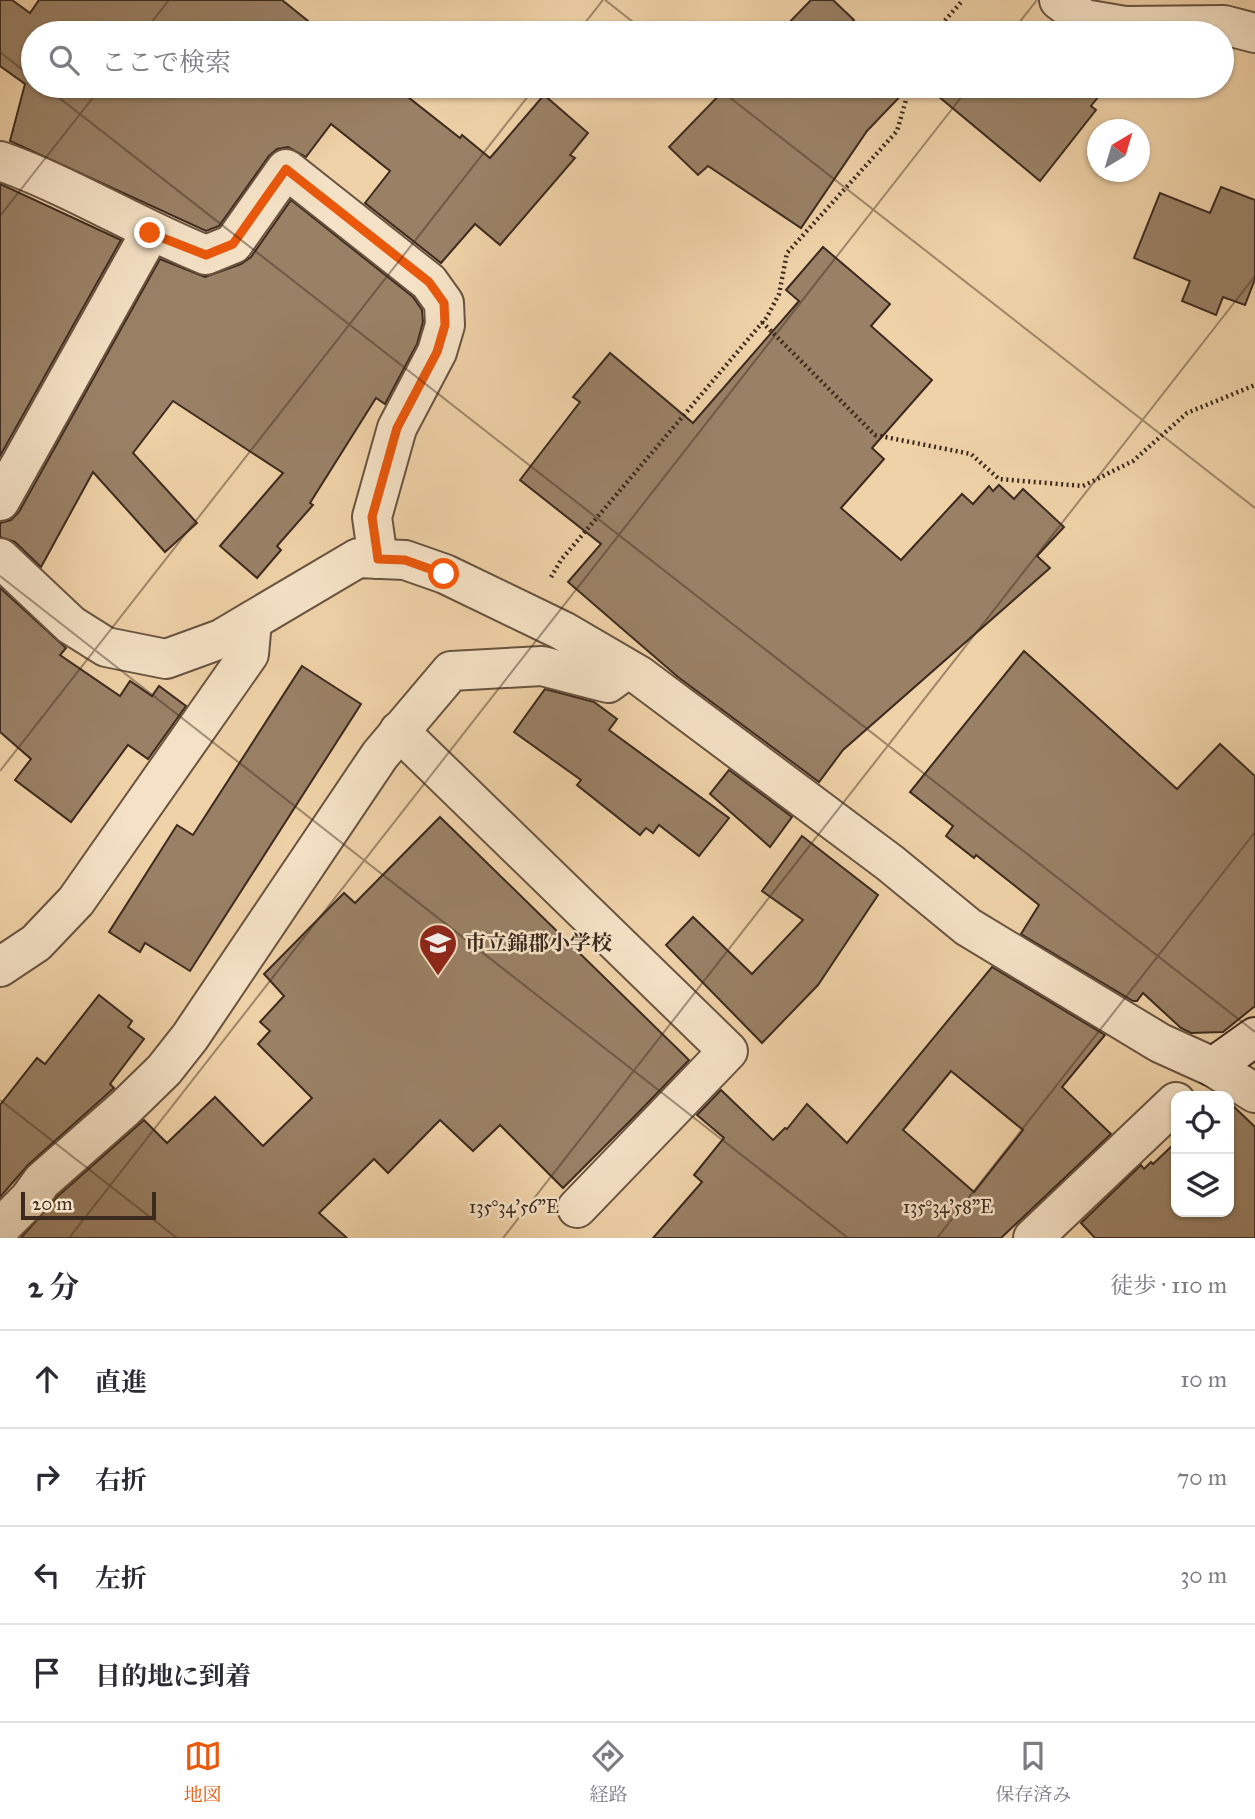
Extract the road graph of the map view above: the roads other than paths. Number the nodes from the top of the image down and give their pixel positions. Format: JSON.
{"nodes":[{"id":1,"x":1059,"y":0,"type":"edge"},
{"id":2,"x":1093,"y":21,"type":"edge"},
{"id":3,"x":1234,"y":28,"type":"edge"},
{"id":4,"x":1255,"y":33,"type":"edge"},
{"id":5,"x":0,"y":161,"type":"edge"},
{"id":6,"x":150,"y":233,"type":"junction"},
{"id":7,"x":0,"y":501,"type":"edge"},
{"id":8,"x":0,"y":558,"type":"edge"},
{"id":9,"x":378,"y":559,"type":"junction"},
{"id":10,"x":252,"y":621,"type":"junction"},
{"id":11,"x":627,"y":669,"type":"junction"},
{"id":12,"x":399,"y":731,"type":"junction"},
{"id":13,"x":0,"y":967,"type":"edge"},
{"id":14,"x":1255,"y":1037,"type":"edge"},
{"id":15,"x":1213,"y":1067,"type":"junction"},
{"id":16,"x":1187,"y":1091,"type":"edge"},
{"id":17,"x":1255,"y":1093,"type":"edge"},
{"id":18,"x":1171,"y":1107,"type":"edge"},
{"id":19,"x":577,"y":1208,"type":"dead end"},
{"id":20,"x":0,"y":1227,"type":"edge"},
{"id":21,"x":1032,"y":1238,"type":"edge"}],
"edges":[{"from":1,"to":2,"type":"street"},
{"from":3,"to":4,"type":"street"},
{"from":5,"to":6,"type":"street"},
{"from":6,"to":7,"type":"street"},
{"from":6,"to":9,"type":"street"},
{"from":8,"to":10,"type":"street"},
{"from":9,"to":10,"type":"street"},
{"from":9,"to":11,"type":"street"},
{"from":10,"to":13,"type":"street"},
{"from":11,"to":12,"type":"street"},
{"from":11,"to":15,"type":"street"},
{"from":12,"to":19,"type":"street"},
{"from":12,"to":20,"type":"street"},
{"from":14,"to":15,"type":"street"},
{"from":15,"to":16,"type":"street"},
{"from":15,"to":17,"type":"street"},
{"from":18,"to":21,"type":"street"}]}
